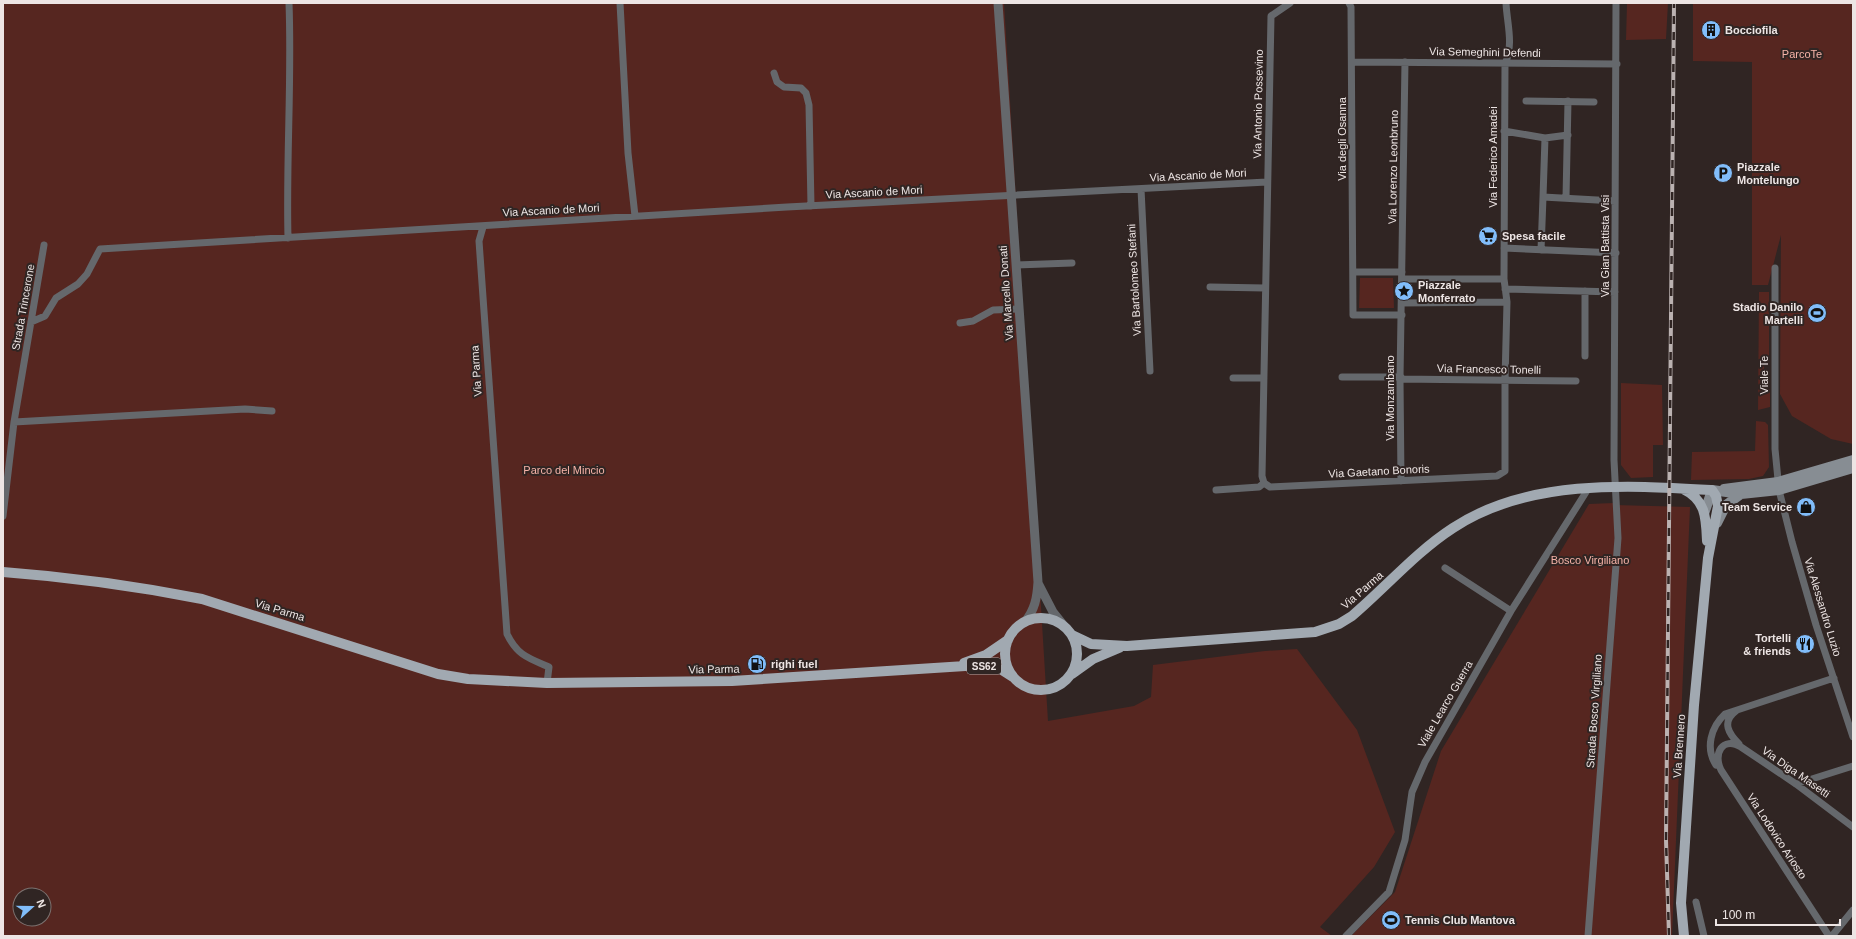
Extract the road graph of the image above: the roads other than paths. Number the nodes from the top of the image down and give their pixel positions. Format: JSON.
{"nodes":[{"id":1,"x":289,"y":3,"type":"edge"},
{"id":2,"x":620,"y":3,"type":"edge"},
{"id":3,"x":998,"y":3,"type":"edge"},
{"id":4,"x":1290,"y":3,"type":"edge"},
{"id":5,"x":1506,"y":3,"type":"edge"},
{"id":6,"x":1616,"y":3,"type":"edge"},
{"id":7,"x":1350,"y":5,"type":"edge"},
{"id":8,"x":1352,"y":62,"type":"junction"},
{"id":9,"x":1405,"y":62,"type":"junction"},
{"id":10,"x":1505,"y":64,"type":"junction"},
{"id":11,"x":1617,"y":64,"type":"junction"},
{"id":12,"x":774,"y":73,"type":"dead end"},
{"id":13,"x":1526,"y":101,"type":"dead end"},
{"id":14,"x":1568,"y":102,"type":"junction"},
{"id":15,"x":1594,"y":102,"type":"dead end"},
{"id":16,"x":1504,"y":131,"type":"junction"},
{"id":17,"x":1568,"y":135,"type":"junction"},
{"id":18,"x":1545,"y":138,"type":"junction"},
{"id":19,"x":1267,"y":182,"type":"junction"},
{"id":20,"x":1141,"y":189,"type":"junction"},
{"id":21,"x":1011,"y":196,"type":"junction"},
{"id":22,"x":1543,"y":197,"type":"junction"},
{"id":23,"x":1566,"y":198,"type":"junction"},
{"id":24,"x":1615,"y":201,"type":"junction"},
{"id":25,"x":811,"y":206,"type":"junction"},
{"id":26,"x":635,"y":216,"type":"junction"},
{"id":27,"x":483,"y":227,"type":"junction"},
{"id":28,"x":288,"y":238,"type":"junction"},
{"id":29,"x":44,"y":245,"type":"dead end"},
{"id":30,"x":1504,"y":248,"type":"junction"},
{"id":31,"x":1541,"y":250,"type":"junction"},
{"id":32,"x":1616,"y":254,"type":"junction"},
{"id":33,"x":1072,"y":263,"type":"dead end"},
{"id":34,"x":1016,"y":265,"type":"junction"},
{"id":35,"x":1776,"y":268,"type":"dead end"},
{"id":36,"x":1353,"y":272,"type":"junction"},
{"id":37,"x":1402,"y":276,"type":"junction"},
{"id":38,"x":1504,"y":279,"type":"junction"},
{"id":39,"x":1210,"y":287,"type":"dead end"},
{"id":40,"x":1265,"y":288,"type":"junction"},
{"id":41,"x":1506,"y":289,"type":"junction"},
{"id":42,"x":1585,"y":291,"type":"junction"},
{"id":43,"x":1616,"y":292,"type":"junction"},
{"id":44,"x":1507,"y":302,"type":"junction"},
{"id":45,"x":1402,"y":303,"type":"junction"},
{"id":46,"x":1019,"y":309,"type":"junction"},
{"id":47,"x":1402,"y":316,"type":"junction"},
{"id":48,"x":31,"y":322,"type":"junction"},
{"id":49,"x":960,"y":323,"type":"dead end"},
{"id":50,"x":1585,"y":356,"type":"dead end"},
{"id":51,"x":1150,"y":371,"type":"dead end"},
{"id":52,"x":1342,"y":377,"type":"dead end"},
{"id":53,"x":1233,"y":378,"type":"dead end"},
{"id":54,"x":1264,"y":378,"type":"junction"},
{"id":55,"x":1400,"y":378,"type":"junction"},
{"id":56,"x":1504,"y":380,"type":"junction"},
{"id":57,"x":1576,"y":381,"type":"dead end"},
{"id":58,"x":272,"y":411,"type":"dead end"},
{"id":59,"x":14,"y":422,"type":"junction"},
{"id":60,"x":1853,"y":460,"type":"edge"},
{"id":61,"x":1853,"y":468,"type":"edge"},
{"id":62,"x":1497,"y":476,"type":"joint"},
{"id":63,"x":1401,"y":481,"type":"junction"},
{"id":64,"x":1264,"y":483,"type":"junction"},
{"id":65,"x":1778,"y":486,"type":"junction"},
{"id":66,"x":1616,"y":487,"type":"junction"},
{"id":67,"x":1682,"y":488,"type":"junction"},
{"id":68,"x":1588,"y":489,"type":"junction"},
{"id":69,"x":1216,"y":490,"type":"dead end"},
{"id":70,"x":1712,"y":490,"type":"junction"},
{"id":71,"x":1741,"y":494,"type":"junction"},
{"id":72,"x":1705,"y":511,"type":"junction"},
{"id":73,"x":3,"y":516,"type":"edge"},
{"id":74,"x":1708,"y":558,"type":"junction"},
{"id":75,"x":1445,"y":568,"type":"dead end"},
{"id":76,"x":3,"y":572,"type":"edge"},
{"id":77,"x":1038,"y":582,"type":"junction"},
{"id":78,"x":1511,"y":611,"type":"junction"},
{"id":79,"x":1025,"y":622,"type":"junction"},
{"id":80,"x":1068,"y":632,"type":"junction"},
{"id":81,"x":1008,"y":640,"type":"junction"},
{"id":82,"x":1127,"y":646,"type":"junction"},
{"id":83,"x":952,"y":666,"type":"junction"},
{"id":84,"x":1070,"y":675,"type":"junction"},
{"id":85,"x":1013,"y":677,"type":"junction"},
{"id":86,"x":1834,"y":678,"type":"junction"},
{"id":87,"x":547,"y":683,"type":"junction"},
{"id":88,"x":1744,"y":707,"type":"junction"},
{"id":89,"x":1853,"y":737,"type":"edge"},
{"id":90,"x":1741,"y":747,"type":"junction"},
{"id":91,"x":1853,"y":766,"type":"edge"},
{"id":92,"x":1721,"y":770,"type":"junction"},
{"id":93,"x":1796,"y":784,"type":"junction"},
{"id":94,"x":1853,"y":827,"type":"edge"},
{"id":95,"x":1696,"y":902,"type":"dead end"},
{"id":96,"x":1853,"y":910,"type":"edge"},
{"id":97,"x":1346,"y":936,"type":"edge"},
{"id":98,"x":1588,"y":936,"type":"edge"},
{"id":99,"x":1684,"y":936,"type":"edge"},
{"id":100,"x":1704,"y":936,"type":"edge"},
{"id":101,"x":1831,"y":936,"type":"edge"}],
"edges":[{"from":1,"to":28,"type":"street"},
{"from":2,"to":26,"type":"street"},
{"from":3,"to":21,"type":"street","name":"Via Marcello Donati"},
{"from":4,"to":19,"type":"street","name":"Via Antonio Possevino"},
{"from":5,"to":10,"type":"street","name":"Via Federico Amadei"},
{"from":6,"to":11,"type":"street","name":"Via Gian Battista Visi"},
{"from":7,"to":8,"type":"street","name":"Via degli Osanna"},
{"from":8,"to":9,"type":"street","name":"Via Semeghini Defendi"},
{"from":8,"to":36,"type":"street","name":"Via degli Osanna"},
{"from":9,"to":10,"type":"street","name":"Via Semeghini Defendi"},
{"from":9,"to":37,"type":"street","name":"Via Lorenzo Leonbruno"},
{"from":10,"to":11,"type":"street","name":"Via Semeghini Defendi"},
{"from":10,"to":16,"type":"street","name":"Via Federico Amadei"},
{"from":11,"to":24,"type":"street","name":"Via Gian Battista Visi"},
{"from":12,"to":25,"type":"street"},
{"from":13,"to":14,"type":"street"},
{"from":14,"to":15,"type":"street"},
{"from":14,"to":17,"type":"street"},
{"from":16,"to":18,"type":"street"},
{"from":16,"to":30,"type":"street","name":"Via Federico Amadei"},
{"from":17,"to":18,"type":"street"},
{"from":17,"to":23,"type":"street"},
{"from":18,"to":22,"type":"street"},
{"from":19,"to":20,"type":"street","name":"Via Ascanio de Mori"},
{"from":19,"to":40,"type":"street","name":"Via Antonio Possevino"},
{"from":20,"to":21,"type":"street","name":"Via Ascanio de Mori"},
{"from":20,"to":51,"type":"street","name":"Via Bartolomeo Stefani"},
{"from":21,"to":25,"type":"street","name":"Via Ascanio de Mori"},
{"from":21,"to":34,"type":"street","name":"Via Marcello Donati"},
{"from":22,"to":23,"type":"street"},
{"from":22,"to":31,"type":"street"},
{"from":23,"to":24,"type":"street"},
{"from":24,"to":32,"type":"street","name":"Via Gian Battista Visi"},
{"from":25,"to":26,"type":"street","name":"Via Ascanio de Mori"},
{"from":26,"to":27,"type":"street","name":"Via Ascanio de Mori"},
{"from":27,"to":28,"type":"street","name":"Via Ascanio de Mori"},
{"from":27,"to":87,"type":"street","name":"Via Parma"},
{"from":28,"to":48,"type":"street","name":"Via Ascanio de Mori"},
{"from":29,"to":48,"type":"street","name":"Strada Trincerone"},
{"from":30,"to":31,"type":"street"},
{"from":30,"to":38,"type":"street","name":"Via Federico Amadei"},
{"from":31,"to":32,"type":"street"},
{"from":32,"to":43,"type":"street","name":"Via Gian Battista Visi"},
{"from":33,"to":34,"type":"street"},
{"from":34,"to":46,"type":"street","name":"Via Marcello Donati"},
{"from":35,"to":65,"type":"street","name":"Viale Te"},
{"from":36,"to":37,"type":"street"},
{"from":36,"to":47,"type":"street","name":"Via degli Osanna"},
{"from":37,"to":38,"type":"street"},
{"from":37,"to":45,"type":"street","name":"Via Lorenzo Leonbruno"},
{"from":38,"to":41,"type":"street","name":"Via Federico Amadei"},
{"from":39,"to":40,"type":"street"},
{"from":40,"to":54,"type":"street","name":"Via Antonio Possevino"},
{"from":41,"to":42,"type":"street"},
{"from":41,"to":44,"type":"street","name":"Via Federico Amadei"},
{"from":42,"to":43,"type":"street"},
{"from":42,"to":50,"type":"street"},
{"from":43,"to":66,"type":"street","name":"Via Gian Battista Visi"},
{"from":44,"to":45,"type":"street"},
{"from":44,"to":56,"type":"street","name":"Via Federico Amadei"},
{"from":45,"to":47,"type":"street","name":"Via Monzambano"},
{"from":46,"to":49,"type":"street"},
{"from":46,"to":77,"type":"street","name":"Via Marcello Donati"},
{"from":47,"to":55,"type":"street","name":"Via Monzambano"},
{"from":48,"to":59,"type":"street","name":"Strada Trincerone"},
{"from":52,"to":55,"type":"street","name":"Via Francesco Tonelli"},
{"from":53,"to":54,"type":"street"},
{"from":54,"to":64,"type":"street","name":"Via Antonio Possevino"},
{"from":55,"to":56,"type":"street","name":"Via Francesco Tonelli"},
{"from":55,"to":63,"type":"street","name":"Via Monzambano"},
{"from":56,"to":57,"type":"street","name":"Via Francesco Tonelli"},
{"from":56,"to":62,"type":"street","name":"Via Federico Amadei"},
{"from":58,"to":59,"type":"street"},
{"from":59,"to":73,"type":"street","name":"Strada Trincerone"},
{"from":60,"to":65,"type":"main road"},
{"from":61,"to":65,"type":"main road"},
{"from":62,"to":63,"type":"street","name":"Via Gaetano Bonoris"},
{"from":63,"to":64,"type":"street","name":"Via Gaetano Bonoris"},
{"from":64,"to":69,"type":"street"},
{"from":65,"to":70,"type":"main road"},
{"from":65,"to":71,"type":"main road"},
{"from":65,"to":86,"type":"street","name":"Via Alessandro Luzio"},
{"from":66,"to":67,"type":"main road","name":"Via Parma"},
{"from":66,"to":68,"type":"main road","name":"Via Parma"},
{"from":66,"to":98,"type":"street","name":"Strada Bosco Virgiliano"},
{"from":67,"to":70,"type":"main road","name":"Via Parma"},
{"from":67,"to":72,"type":"main road"},
{"from":68,"to":78,"type":"street","name":"Viale Learco Guerra"},
{"from":68,"to":82,"type":"main road","name":"Via Parma"},
{"from":70,"to":71,"type":"main road"},
{"from":70,"to":72,"type":"main road","name":"Via Brennero"},
{"from":70,"to":74,"type":"main road","name":"Via Brennero"},
{"from":71,"to":74,"type":"main road","name":"Via Brennero"},
{"from":72,"to":74,"type":"main road","name":"Via Brennero"},
{"from":74,"to":99,"type":"main road","name":"Via Brennero"},
{"from":75,"to":78,"type":"street"},
{"from":76,"to":87,"type":"main road","name":"Via Parma"},
{"from":77,"to":79,"type":"street","name":"Via Marcello Donati"},
{"from":77,"to":80,"type":"street","name":"Via Marcello Donati"},
{"from":78,"to":97,"type":"street","name":"Viale Learco Guerra"},
{"from":79,"to":80,"type":"main road"},
{"from":79,"to":81,"type":"main road"},
{"from":80,"to":82,"type":"main road","name":"Via Parma"},
{"from":80,"to":84,"type":"main road"},
{"from":81,"to":83,"type":"main road","name":"Via Parma","number":"SS62"},
{"from":81,"to":85,"type":"main road"},
{"from":82,"to":84,"type":"main road","name":"Via Parma"},
{"from":83,"to":85,"type":"main road","name":"Via Parma","number":"SS62"},
{"from":83,"to":87,"type":"main road","name":"Via Parma"},
{"from":84,"to":85,"type":"main road"},
{"from":86,"to":88,"type":"street"},
{"from":86,"to":89,"type":"street","name":"Via Alessandro Luzio"},
{"from":88,"to":90,"type":"street"},
{"from":88,"to":92,"type":"street"},
{"from":90,"to":92,"type":"street","name":"Via Lodovico Ariosto"},
{"from":90,"to":93,"type":"street","name":"Via Diga Masetti"},
{"from":91,"to":93,"type":"street"},
{"from":92,"to":101,"type":"street","name":"Via Lodovico Ariosto"},
{"from":93,"to":94,"type":"street","name":"Via Diga Masetti"},
{"from":95,"to":100,"type":"street"},
{"from":96,"to":101,"type":"street"}]}
